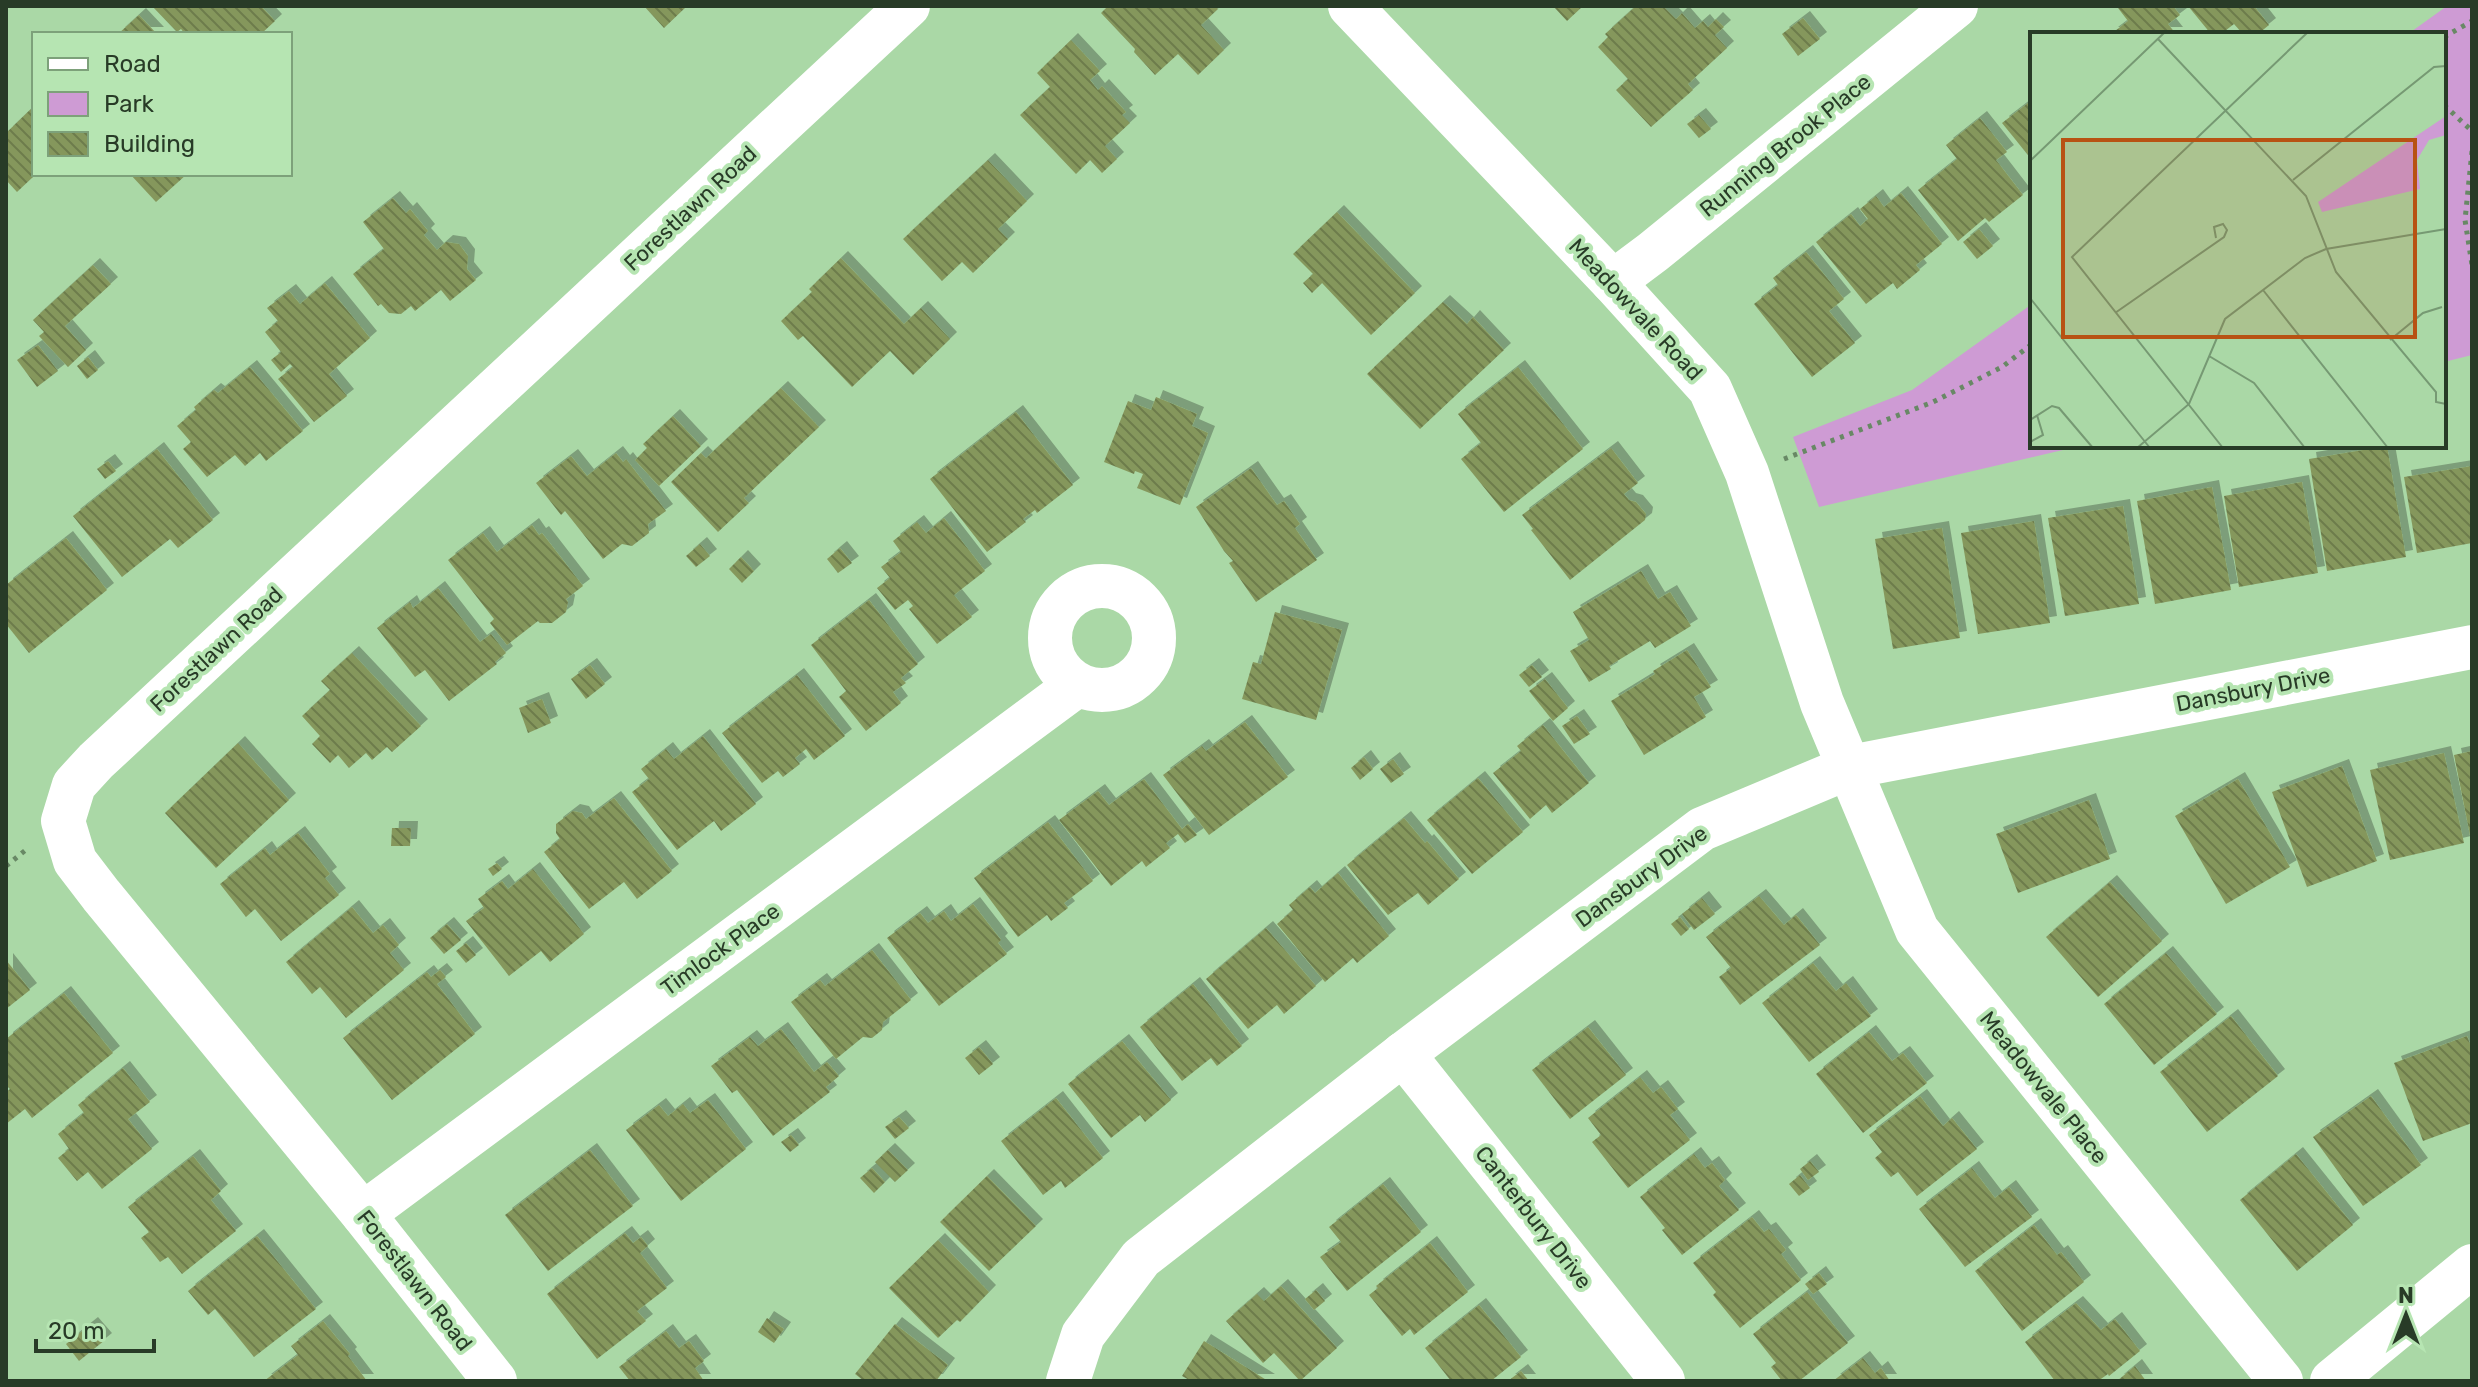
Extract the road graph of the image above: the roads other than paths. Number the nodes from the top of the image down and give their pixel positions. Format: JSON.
{"nodes":[{"id":1,"x":908,"y":6,"type":"edge"},
{"id":2,"x":1350,"y":6,"type":"edge"},
{"id":3,"x":1956,"y":6,"type":"edge"},
{"id":4,"x":1613,"y":282,"type":"junction"},
{"id":5,"x":2472,"y":647,"type":"edge"},
{"id":6,"x":1077,"y":685,"type":"dead end"},
{"id":7,"x":1850,"y":767,"type":"junction"},
{"id":8,"x":1403,"y":1054,"type":"junction"},
{"id":9,"x":363,"y":1214,"type":"junction"},
{"id":10,"x":2472,"y":1266,"type":"edge"},
{"id":11,"x":495,"y":1381,"type":"edge"},
{"id":12,"x":1068,"y":1381,"type":"edge"},
{"id":13,"x":1663,"y":1381,"type":"edge"},
{"id":14,"x":2281,"y":1381,"type":"edge"},
{"id":15,"x":2332,"y":1381,"type":"edge"}],
"edges":[{"from":1,"to":9,"type":"street","name":"Forestlawn Road"},
{"from":2,"to":4,"type":"street","name":"Meadowvale Road"},
{"from":3,"to":4,"type":"street","name":"Running Brook Place"},
{"from":4,"to":7,"type":"street","name":"Meadowvale Road"},
{"from":5,"to":7,"type":"street","name":"Dansbury Drive"},
{"from":6,"to":9,"type":"street","name":"Timlock Place"},
{"from":7,"to":8,"type":"street","name":"Dansbury Drive"},
{"from":7,"to":14,"type":"street","name":"Meadowvale Place"},
{"from":8,"to":12,"type":"street","name":"Dansbury Drive"},
{"from":8,"to":13,"type":"street","name":"Canterbury Drive"},
{"from":9,"to":11,"type":"street","name":"Forestlawn Road"},
{"from":10,"to":15,"type":"street"}]}
